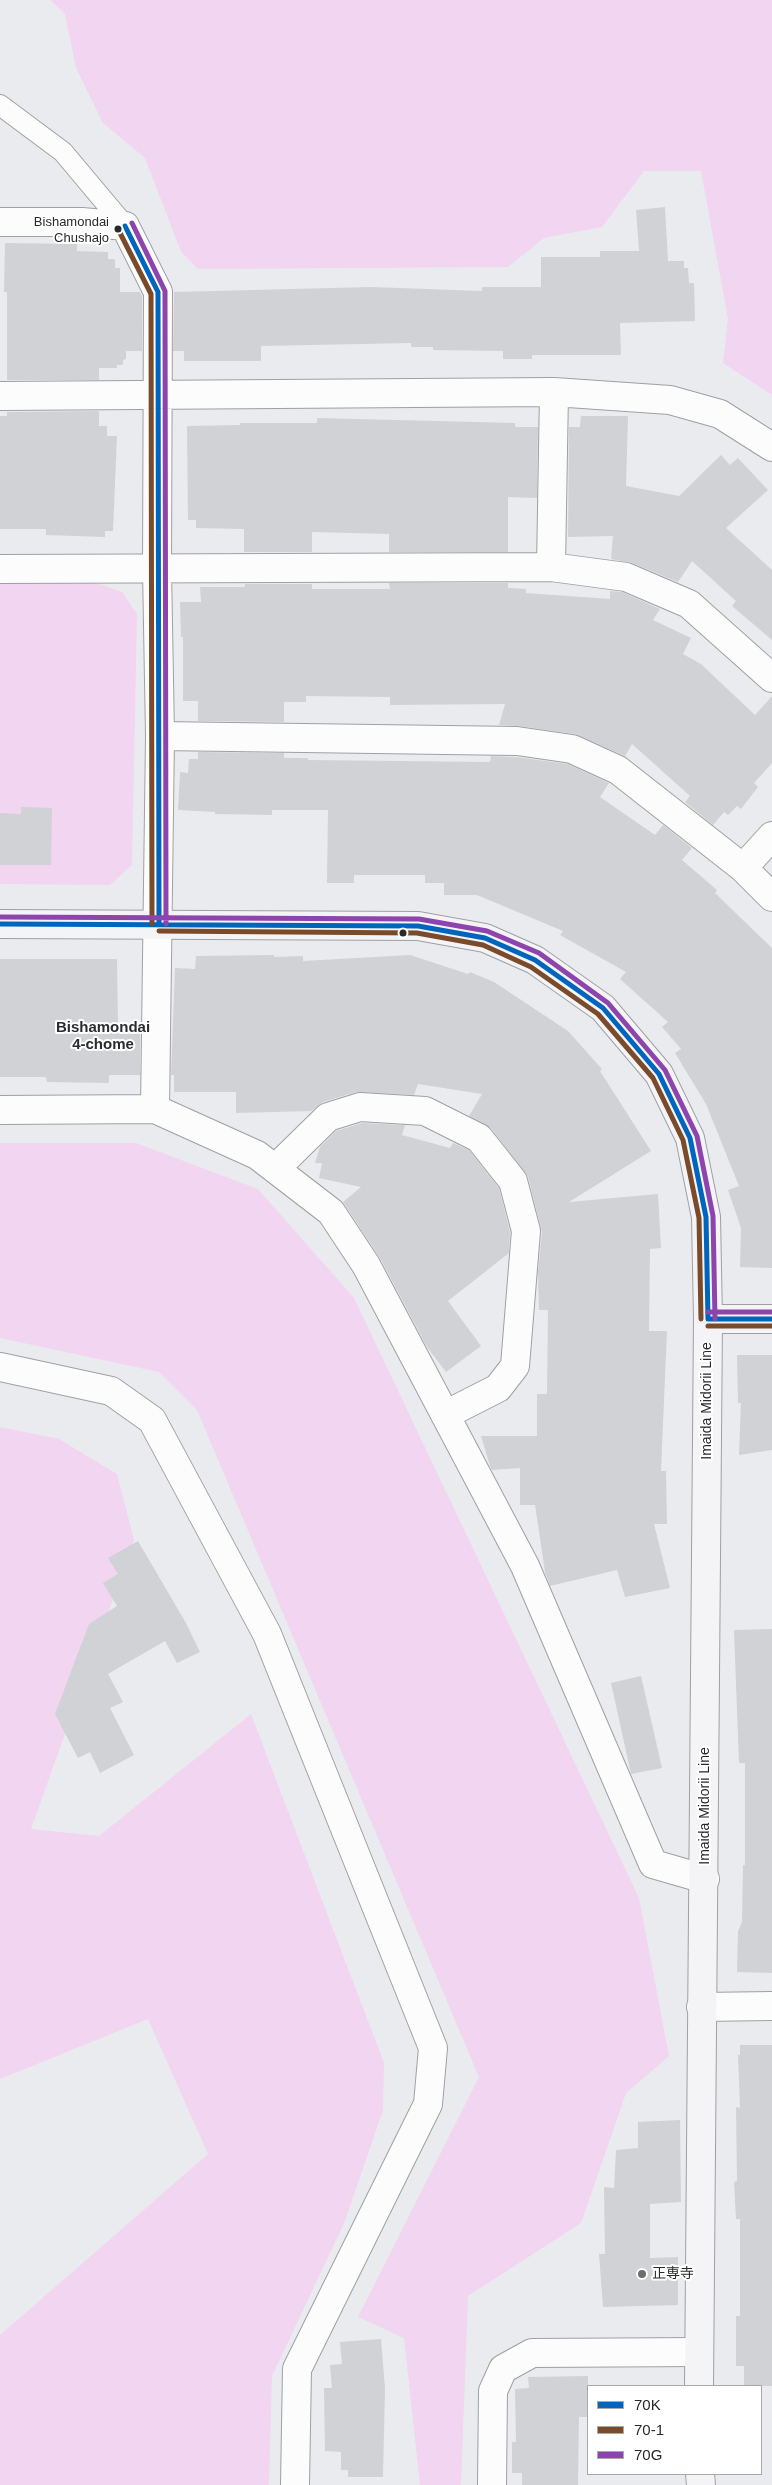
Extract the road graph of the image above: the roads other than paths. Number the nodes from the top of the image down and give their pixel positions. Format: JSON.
{"nodes":[{"id":1,"x":0,"y":105,"type":"edge"},
{"id":2,"x":0,"y":222,"type":"edge"},
{"id":3,"x":124,"y":226,"type":"junction"},
{"id":4,"x":554,"y":392,"type":"junction"},
{"id":5,"x":0,"y":396,"type":"edge"},
{"id":6,"x":158,"y":396,"type":"junction"},
{"id":7,"x":772,"y":447,"type":"edge"},
{"id":8,"x":551,"y":567,"type":"junction"},
{"id":9,"x":0,"y":569,"type":"edge"},
{"id":10,"x":158,"y":569,"type":"junction"},
{"id":11,"x":772,"y":678,"type":"edge"},
{"id":12,"x":160,"y":736,"type":"junction"},
{"id":13,"x":772,"y":836,"type":"edge"},
{"id":14,"x":743,"y":868,"type":"junction"},
{"id":15,"x":772,"y":897,"type":"edge"},
{"id":16,"x":0,"y":924,"type":"edge"},
{"id":17,"x":159,"y":924,"type":"junction"},
{"id":18,"x":155,"y":1108,"type":"junction"},
{"id":19,"x":0,"y":1110,"type":"edge"},
{"id":20,"x":275,"y":1169,"type":"junction"},
{"id":21,"x":708,"y":1319,"type":"junction"},
{"id":22,"x":772,"y":1319,"type":"edge"},
{"id":23,"x":0,"y":1367,"type":"edge"},
{"id":24,"x":445,"y":1415,"type":"junction"},
{"id":25,"x":705,"y":1879,"type":"junction"},
{"id":26,"x":772,"y":2006,"type":"edge"},
{"id":27,"x":701,"y":2007,"type":"junction"},
{"id":28,"x":699,"y":2352,"type":"junction"},
{"id":29,"x":699,"y":2385,"type":"edge"},
{"id":30,"x":295,"y":2485,"type":"edge"},
{"id":31,"x":492,"y":2485,"type":"edge"}],
"edges":[{"from":1,"to":3,"type":"lane"},
{"from":2,"to":3,"type":"street"},
{"from":3,"to":6,"type":"street"},
{"from":4,"to":6,"type":"street"},
{"from":4,"to":7,"type":"street"},
{"from":4,"to":8,"type":"street"},
{"from":5,"to":6,"type":"street"},
{"from":6,"to":10,"type":"street"},
{"from":8,"to":10,"type":"street"},
{"from":8,"to":11,"type":"street"},
{"from":9,"to":10,"type":"street"},
{"from":10,"to":12,"type":"street"},
{"from":12,"to":14,"type":"street"},
{"from":12,"to":17,"type":"street"},
{"from":13,"to":14,"type":"street"},
{"from":14,"to":15,"type":"street"},
{"from":16,"to":17,"type":"main road","name":"Imaida Midorii Line"},
{"from":17,"to":18,"type":"street"},
{"from":17,"to":21,"type":"main road","name":"Imaida Midorii Line"},
{"from":18,"to":19,"type":"street"},
{"from":18,"to":20,"type":"street"},
{"from":20,"to":24,"type":"street"},
{"from":20,"to":24,"type":"street"},
{"from":21,"to":22,"type":"main road"},
{"from":21,"to":25,"type":"main road","name":"Imaida Midorii Line"},
{"from":23,"to":30,"type":"street"},
{"from":24,"to":25,"type":"street"},
{"from":25,"to":27,"type":"main road","name":"Imaida Midorii Line"},
{"from":26,"to":27,"type":"street"},
{"from":27,"to":28,"type":"main road","name":"Imaida Midorii Line"},
{"from":28,"to":29,"type":"main road","name":"Imaida Midorii Line"},
{"from":28,"to":31,"type":"street"}]}
